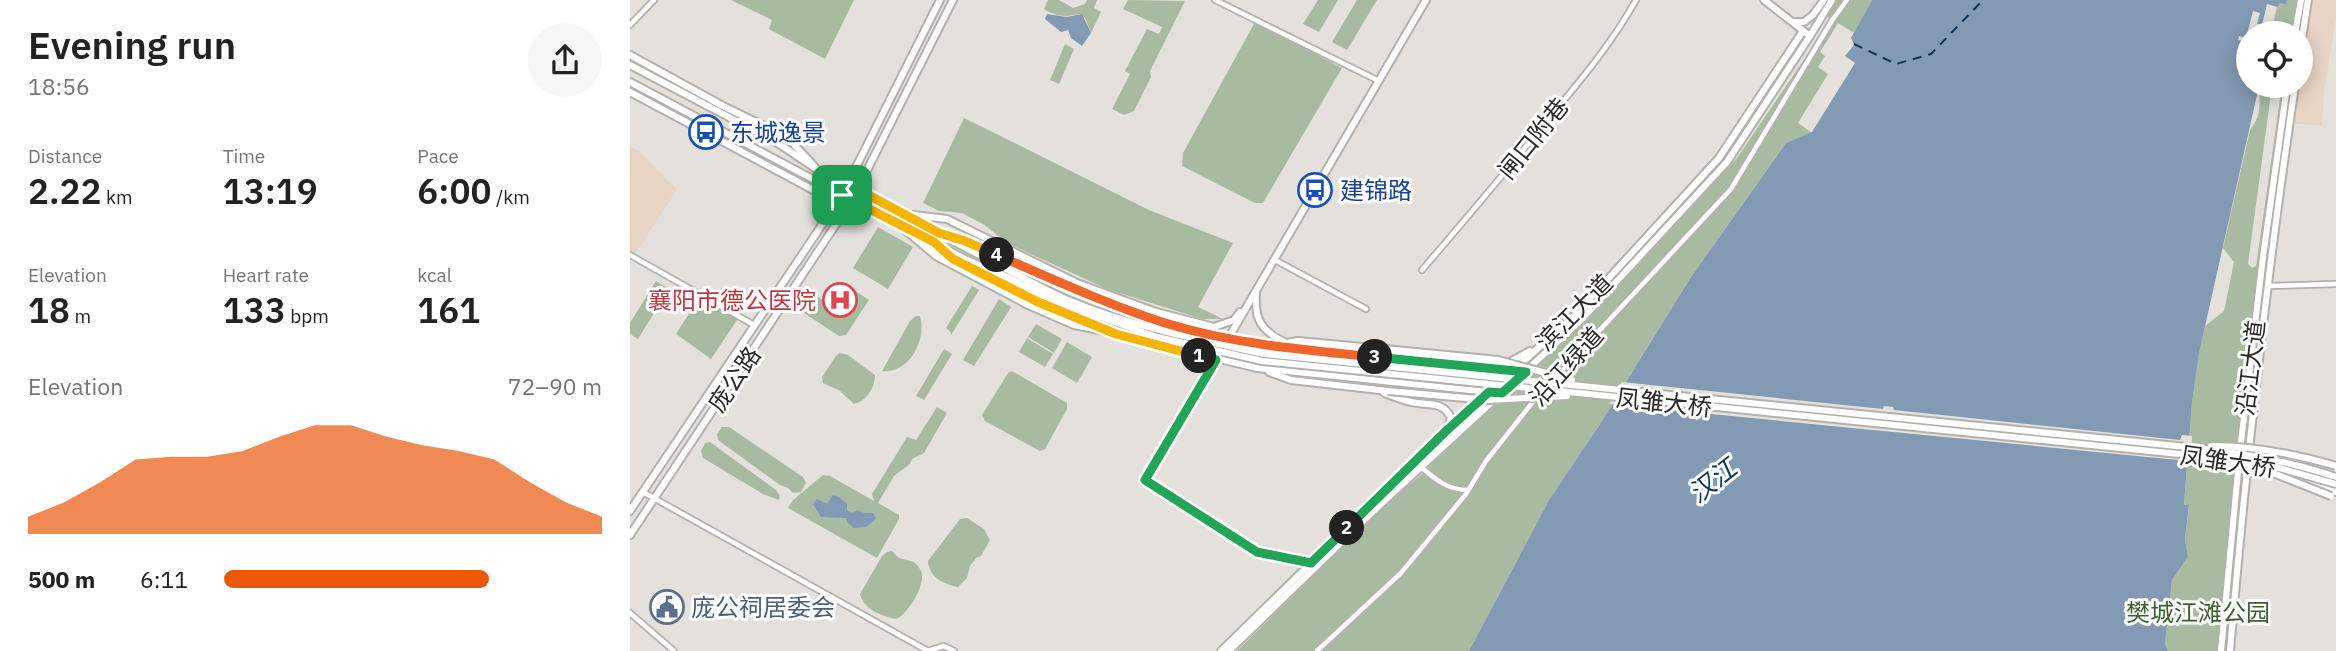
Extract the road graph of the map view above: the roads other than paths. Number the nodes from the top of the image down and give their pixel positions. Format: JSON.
{"nodes":[{"id":1,"x":940,"y":0,"type":"edge"},
{"id":2,"x":953,"y":0,"type":"edge"},
{"id":3,"x":1215,"y":0,"type":"edge"},
{"id":4,"x":1426,"y":0,"type":"edge"},
{"id":5,"x":1636,"y":0,"type":"edge"},
{"id":6,"x":1765,"y":0,"type":"edge"},
{"id":7,"x":1824,"y":0,"type":"edge"},
{"id":8,"x":1832,"y":0,"type":"edge"},
{"id":9,"x":1847,"y":0,"type":"edge"},
{"id":10,"x":2301,"y":0,"type":"edge"},
{"id":11,"x":2308,"y":0,"type":"edge"},
{"id":12,"x":652,"y":1,"type":"edge"},
{"id":13,"x":1823,"y":13,"type":"junction"},
{"id":14,"x":1833,"y":19,"type":"junction"},
{"id":15,"x":1789,"y":20,"type":"junction"},
{"id":16,"x":2297,"y":21,"type":"edge"},
{"id":17,"x":2305,"y":21,"type":"edge"},
{"id":18,"x":630,"y":25,"type":"edge"},
{"id":19,"x":1803,"y":31,"type":"junction"},
{"id":20,"x":1810,"y":36,"type":"junction"},
{"id":21,"x":630,"y":55,"type":"edge"},
{"id":22,"x":630,"y":65,"type":"edge"},
{"id":23,"x":1379,"y":81,"type":"junction"},
{"id":24,"x":630,"y":82,"type":"edge"},
{"id":25,"x":676,"y":89,"type":"junction"},
{"id":26,"x":630,"y":92,"type":"edge"},
{"id":27,"x":2285,"y":98,"type":"edge"},
{"id":28,"x":2293,"y":98,"type":"edge"},
{"id":29,"x":711,"y":99,"type":"junction"},
{"id":30,"x":660,"y":108,"type":"junction"},
{"id":31,"x":694,"y":116,"type":"junction"},
{"id":32,"x":818,"y":170,"type":"junction"},
{"id":33,"x":848,"y":184,"type":"junction"},
{"id":34,"x":858,"y":189,"type":"junction"},
{"id":35,"x":842,"y":195,"type":"junction"},
{"id":36,"x":852,"y":200,"type":"junction"},
{"id":37,"x":905,"y":214,"type":"junction"},
{"id":38,"x":822,"y":223,"type":"junction"},
{"id":39,"x":899,"y":224,"type":"junction"},
{"id":40,"x":939,"y":233,"type":"junction"},
{"id":41,"x":934,"y":242,"type":"junction"},
{"id":42,"x":630,"y":255,"type":"edge"},
{"id":43,"x":1275,"y":260,"type":"junction"},
{"id":44,"x":1422,"y":270,"type":"dead end"},
{"id":45,"x":1004,"y":272,"type":"junction"},
{"id":46,"x":2336,"y":284,"type":"edge"},
{"id":47,"x":2267,"y":286,"type":"junction"},
{"id":48,"x":1256,"y":291,"type":"junction"},
{"id":49,"x":1366,"y":309,"type":"dead end"},
{"id":50,"x":754,"y":325,"type":"junction"},
{"id":51,"x":1214,"y":327,"type":"junction"},
{"id":52,"x":1199,"y":331,"type":"junction"},
{"id":53,"x":1113,"y":333,"type":"junction"},
{"id":54,"x":1229,"y":337,"type":"junction"},
{"id":55,"x":1547,"y":341,"type":"junction"},
{"id":56,"x":1286,"y":343,"type":"junction"},
{"id":57,"x":1266,"y":346,"type":"junction"},
{"id":58,"x":1216,"y":360,"type":"junction"},
{"id":59,"x":1472,"y":366,"type":"junction"},
{"id":60,"x":1257,"y":368,"type":"junction"},
{"id":61,"x":1514,"y":370,"type":"junction"},
{"id":62,"x":1526,"y":372,"type":"junction"},
{"id":63,"x":1591,"y":385,"type":"junction"},
{"id":64,"x":1372,"y":389,"type":"junction"},
{"id":65,"x":1489,"y":392,"type":"junction"},
{"id":66,"x":1502,"y":393,"type":"junction"},
{"id":67,"x":1590,"y":395,"type":"junction"},
{"id":68,"x":1445,"y":432,"type":"junction"},
{"id":69,"x":2241,"y":445,"type":"junction"},
{"id":70,"x":2250,"y":446,"type":"junction"},
{"id":71,"x":2187,"y":451,"type":"junction"},
{"id":72,"x":1421,"y":466,"type":"junction"},
{"id":73,"x":2239,"y":466,"type":"junction"},
{"id":74,"x":2248,"y":467,"type":"junction"},
{"id":75,"x":2336,"y":468,"type":"edge"},
{"id":76,"x":2336,"y":477,"type":"edge"},
{"id":77,"x":2336,"y":484,"type":"edge"},
{"id":78,"x":1469,"y":490,"type":"junction"},
{"id":79,"x":643,"y":492,"type":"junction"},
{"id":80,"x":2334,"y":495,"type":"edge"},
{"id":81,"x":654,"y":498,"type":"junction"},
{"id":82,"x":630,"y":511,"type":"edge"},
{"id":83,"x":630,"y":535,"type":"edge"},
{"id":84,"x":1311,"y":563,"type":"junction"},
{"id":85,"x":630,"y":613,"type":"edge"},
{"id":86,"x":674,"y":651,"type":"edge"},
{"id":87,"x":954,"y":651,"type":"edge"},
{"id":88,"x":1221,"y":651,"type":"edge"},
{"id":89,"x":1229,"y":651,"type":"edge"},
{"id":90,"x":1317,"y":651,"type":"edge"},
{"id":91,"x":2221,"y":651,"type":"edge"},
{"id":92,"x":2230,"y":651,"type":"edge"}],
"edges":[{"from":1,"to":33,"type":"main road","name":"庞公路"},
{"from":2,"to":34,"type":"main road","name":"庞公路"},
{"from":3,"to":23,"type":"street"},
{"from":4,"to":23,"type":"main road"},
{"from":5,"to":44,"type":"street","name":"闸口附巷"},
{"from":6,"to":15,"type":"main road"},
{"from":7,"to":15,"type":"main road"},
{"from":8,"to":13,"type":"main road","name":"滨江大道"},
{"from":9,"to":14,"type":"street","name":"沿江绿道"},
{"from":10,"to":16,"type":"main road"},
{"from":11,"to":17,"type":"main road"},
{"from":12,"to":18,"type":"street"},
{"from":13,"to":14,"type":"main road"},
{"from":13,"to":20,"type":"main road","name":"滨江大道"},
{"from":14,"to":78,"type":"street","name":"沿江绿道"},
{"from":15,"to":19,"type":"main road"},
{"from":19,"to":20,"type":"main road"},
{"from":19,"to":55,"type":"main road","name":"滨江大道"},
{"from":20,"to":62,"type":"main road","name":"滨江大道"},
{"from":21,"to":29,"type":"main road"},
{"from":22,"to":25,"type":"main road"},
{"from":23,"to":43,"type":"main road"},
{"from":24,"to":31,"type":"main road"},
{"from":25,"to":29,"type":"main road"},
{"from":25,"to":32,"type":"main road"},
{"from":26,"to":30,"type":"main road"},
{"from":27,"to":69,"type":"main road","name":"沿江大道"},
{"from":28,"to":47,"type":"main road","name":"沿江大道"},
{"from":29,"to":32,"type":"main road"},
{"from":30,"to":31,"type":"main road"},
{"from":30,"to":38,"type":"main road"},
{"from":31,"to":35,"type":"main road"},
{"from":32,"to":33,"type":"main road"},
{"from":33,"to":34,"type":"main road"},
{"from":33,"to":35,"type":"main road","name":"庞公路"},
{"from":34,"to":36,"type":"main road","name":"庞公路"},
{"from":34,"to":37,"type":"main road"},
{"from":35,"to":36,"type":"main road"},
{"from":35,"to":38,"type":"main road","name":"庞公路"},
{"from":36,"to":39,"type":"main road"},
{"from":36,"to":81,"type":"main road","name":"庞公路"},
{"from":37,"to":40,"type":"main road"},
{"from":37,"to":51,"type":"main road"},
{"from":38,"to":50,"type":"main road","name":"庞公路"},
{"from":39,"to":41,"type":"main road"},
{"from":39,"to":53,"type":"main road"},
{"from":40,"to":45,"type":"main road"},
{"from":40,"to":52,"type":"main road"},
{"from":41,"to":45,"type":"main road"},
{"from":41,"to":53,"type":"main road"},
{"from":42,"to":50,"type":"street"},
{"from":43,"to":48,"type":"main road"},
{"from":43,"to":49,"type":"street"},
{"from":45,"to":63,"type":"main road","name":"凤雏大桥","bridge":true},
{"from":45,"to":67,"type":"main road","name":"凤雏大桥","bridge":true},
{"from":46,"to":47,"type":"street"},
{"from":47,"to":70,"type":"main road","name":"沿江大道"},
{"from":48,"to":51,"type":"main road"},
{"from":48,"to":54,"type":"main road"},
{"from":48,"to":56,"type":"main road"},
{"from":50,"to":79,"type":"main road","name":"庞公路"},
{"from":51,"to":52,"type":"main road"},
{"from":52,"to":54,"type":"main road"},
{"from":53,"to":58,"type":"main road"},
{"from":54,"to":57,"type":"main road"},
{"from":54,"to":58,"type":"main road"},
{"from":55,"to":59,"type":"main road"},
{"from":55,"to":61,"type":"main road","name":"滨江大道"},
{"from":56,"to":57,"type":"main road"},
{"from":56,"to":63,"type":"main road","bridge":true},
{"from":57,"to":59,"type":"main road"},
{"from":58,"to":60,"type":"main road"},
{"from":58,"to":84,"type":"street"},
{"from":59,"to":61,"type":"main road"},
{"from":60,"to":64,"type":"main road"},
{"from":60,"to":65,"type":"main road"},
{"from":61,"to":62,"type":"main road"},
{"from":61,"to":65,"type":"main road","name":"滨江大道"},
{"from":62,"to":66,"type":"main road","name":"滨江大道"},
{"from":63,"to":71,"type":"main road","name":"凤雏大桥","bridge":true},
{"from":64,"to":67,"type":"main road","bridge":true},
{"from":64,"to":68,"type":"main road"},
{"from":65,"to":66,"type":"main road"},
{"from":65,"to":68,"type":"main road","name":"滨江大道"},
{"from":66,"to":72,"type":"main road","name":"滨江大道"},
{"from":67,"to":71,"type":"main road","name":"凤雏大桥","bridge":true},
{"from":68,"to":84,"type":"main road","name":"滨江大道"},
{"from":69,"to":70,"type":"main road"},
{"from":69,"to":73,"type":"main road","name":"沿江大道"},
{"from":70,"to":74,"type":"main road","name":"沿江大道"},
{"from":70,"to":75,"type":"main road"},
{"from":71,"to":75,"type":"main road","bridge":true},
{"from":71,"to":76,"type":"main road","name":"凤雏大桥","bridge":true},
{"from":71,"to":77,"type":"main road","name":"凤雏大桥","bridge":true},
{"from":71,"to":80,"type":"main road","bridge":true},
{"from":72,"to":78,"type":"street"},
{"from":72,"to":89,"type":"main road","name":"滨江大道"},
{"from":73,"to":74,"type":"main road"},
{"from":73,"to":91,"type":"main road","name":"沿江大道"},
{"from":74,"to":80,"type":"main road"},
{"from":74,"to":92,"type":"main road","name":"沿江大道"},
{"from":78,"to":90,"type":"street","name":"沿江绿道"},
{"from":79,"to":81,"type":"street"},
{"from":79,"to":82,"type":"main road","name":"庞公路"},
{"from":81,"to":83,"type":"main road","name":"庞公路"},
{"from":81,"to":87,"type":"street"},
{"from":84,"to":88,"type":"main road","name":"滨江大道"},
{"from":85,"to":86,"type":"street"}]}
